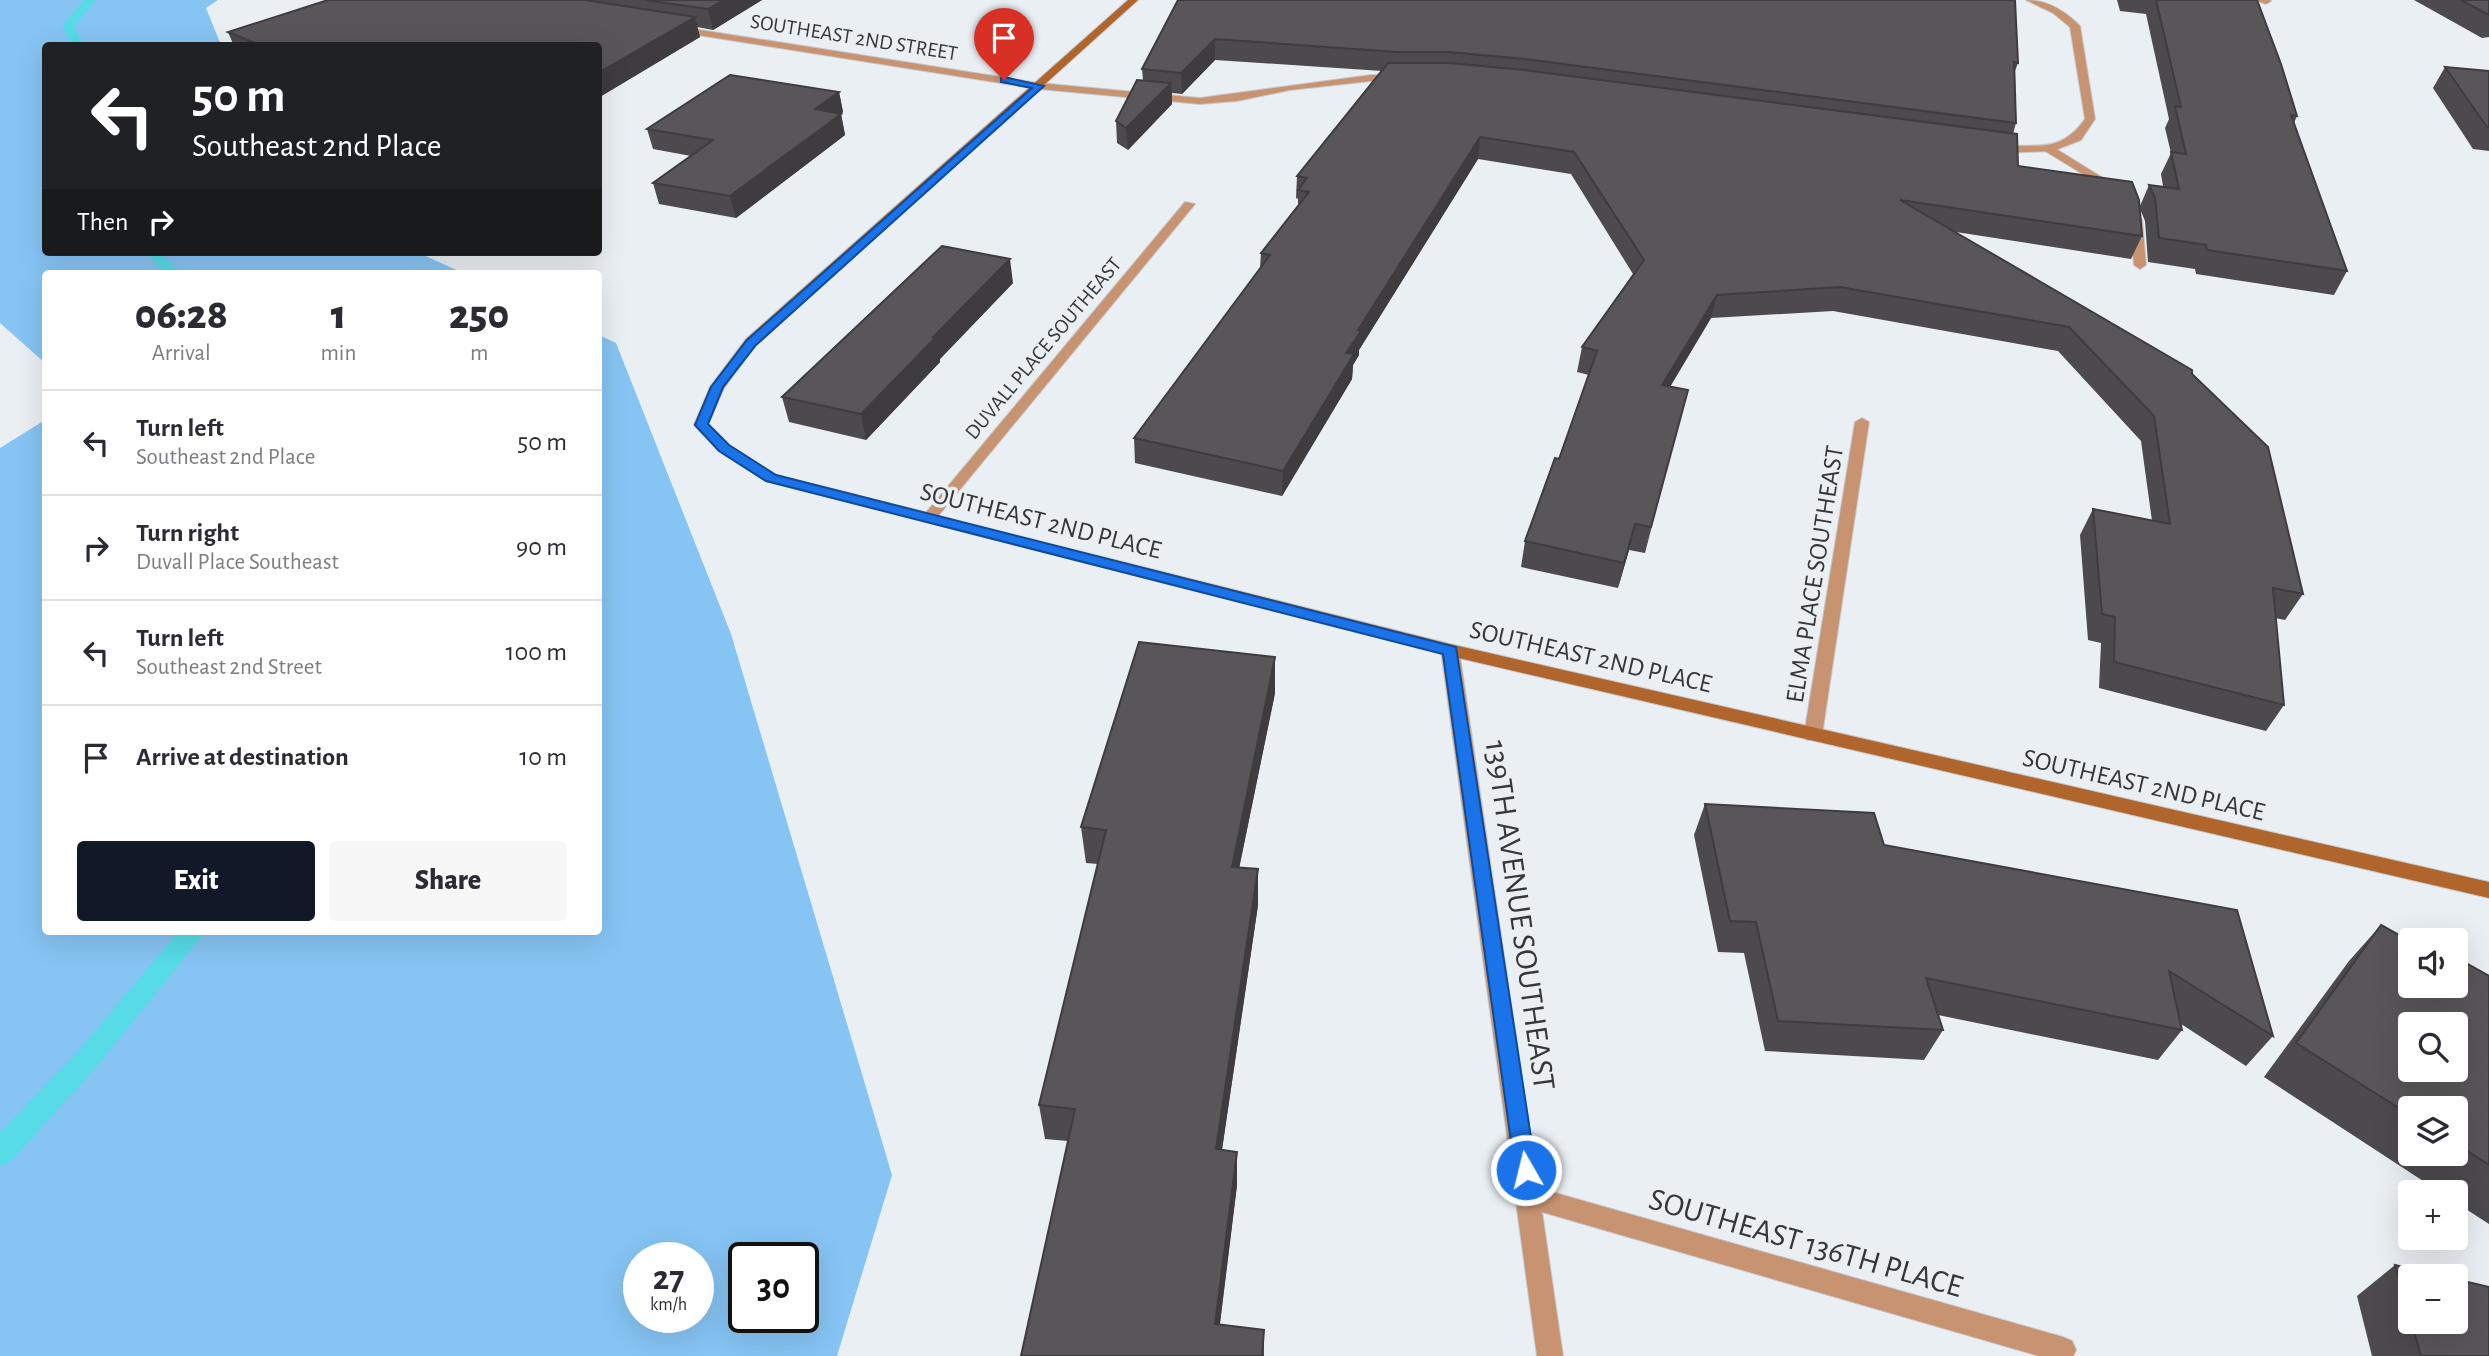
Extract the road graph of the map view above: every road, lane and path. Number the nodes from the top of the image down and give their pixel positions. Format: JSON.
{"nodes":[{"id":1,"x":1133,"y":0,"type":"edge"},
{"id":2,"x":2031,"y":0,"type":"edge"},
{"id":3,"x":2260,"y":0,"type":"edge"},
{"id":4,"x":2266,"y":1,"type":"edge"},
{"id":5,"x":663,"y":27,"type":"edge"},
{"id":6,"x":1409,"y":78,"type":"edge"},
{"id":7,"x":1039,"y":86,"type":"junction"},
{"id":8,"x":1985,"y":149,"type":"edge"},
{"id":9,"x":2049,"y":149,"type":"junction"},
{"id":10,"x":1189,"y":204,"type":"dead end"},
{"id":11,"x":2140,"y":265,"type":"edge"},
{"id":12,"x":1862,"y":422,"type":"dead end"},
{"id":13,"x":929,"y":518,"type":"junction"},
{"id":14,"x":1450,"y":650,"type":"junction"},
{"id":15,"x":1813,"y":735,"type":"junction"},
{"id":16,"x":2489,"y":890,"type":"edge"},
{"id":17,"x":1530,"y":1198,"type":"junction"},
{"id":18,"x":2063,"y":1350,"type":"dead end"},
{"id":19,"x":1550,"y":1356,"type":"edge"}],
"edges":[{"from":1,"to":7,"type":"street"},
{"from":2,"to":9,"type":"street"},
{"from":3,"to":4,"type":"street"},
{"from":5,"to":7,"type":"street","name":"SOUTHEAST 2ND STREET"},
{"from":6,"to":7,"type":"street","name":"SOUTHEAST 2ND STREET"},
{"from":7,"to":13,"type":"street","name":"SOUTHEAST 2ND PLACE"},
{"from":8,"to":9,"type":"street"},
{"from":9,"to":11,"type":"street"},
{"from":10,"to":13,"type":"street","name":"DUVALL PLACE SOUTHEAST"},
{"from":12,"to":15,"type":"street","name":"ELMA PLACE SOUTHEAST"},
{"from":13,"to":14,"type":"street","name":"SOUTHEAST 2ND PLACE"},
{"from":14,"to":15,"type":"street","name":"SOUTHEAST 2ND PLACE"},
{"from":14,"to":17,"type":"street","name":"139TH AVENUE SOUTHEAST"},
{"from":15,"to":16,"type":"street","name":"SOUTHEAST 2ND PLACE"},
{"from":17,"to":18,"type":"street","name":"SOUTHEAST 136TH PLACE"},
{"from":17,"to":19,"type":"street","name":"139TH AVENUE SOUTHEAST"}]}
